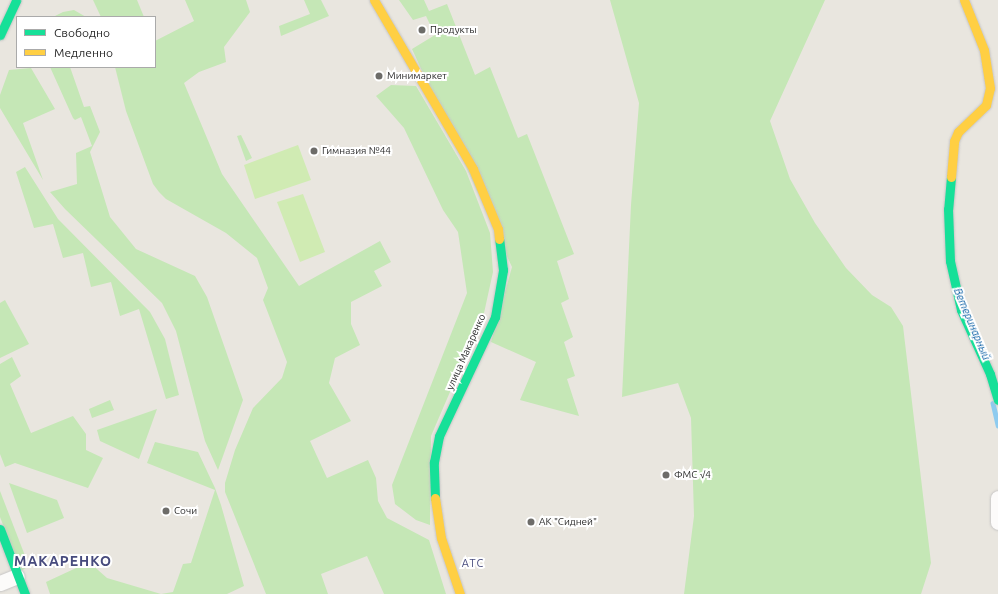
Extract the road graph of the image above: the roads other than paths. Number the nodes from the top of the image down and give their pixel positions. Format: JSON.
{"nodes":[{"id":1,"x":16,"y":0,"type":"edge"},
{"id":2,"x":374,"y":0,"type":"edge"},
{"id":3,"x":964,"y":0,"type":"edge"},
{"id":4,"x":0,"y":35,"type":"edge"},
{"id":5,"x":998,"y":400,"type":"edge"},
{"id":6,"x":998,"y":498,"type":"edge"},
{"id":7,"x":998,"y":522,"type":"edge"},
{"id":8,"x":0,"y":529,"type":"edge"},
{"id":9,"x":17,"y":576,"type":"junction"},
{"id":10,"x":0,"y":583,"type":"edge"},
{"id":11,"x":25,"y":594,"type":"edge"},
{"id":12,"x":460,"y":594,"type":"edge"}],
"edges":[{"from":1,"to":4,"type":"street"},
{"from":2,"to":12,"type":"street","name":"улица Макаренко"},
{"from":3,"to":5,"type":"street"},
{"from":6,"to":7,"type":"street"},
{"from":8,"to":9,"type":"street"},
{"from":9,"to":10,"type":"street"},
{"from":9,"to":11,"type":"street"}]}
